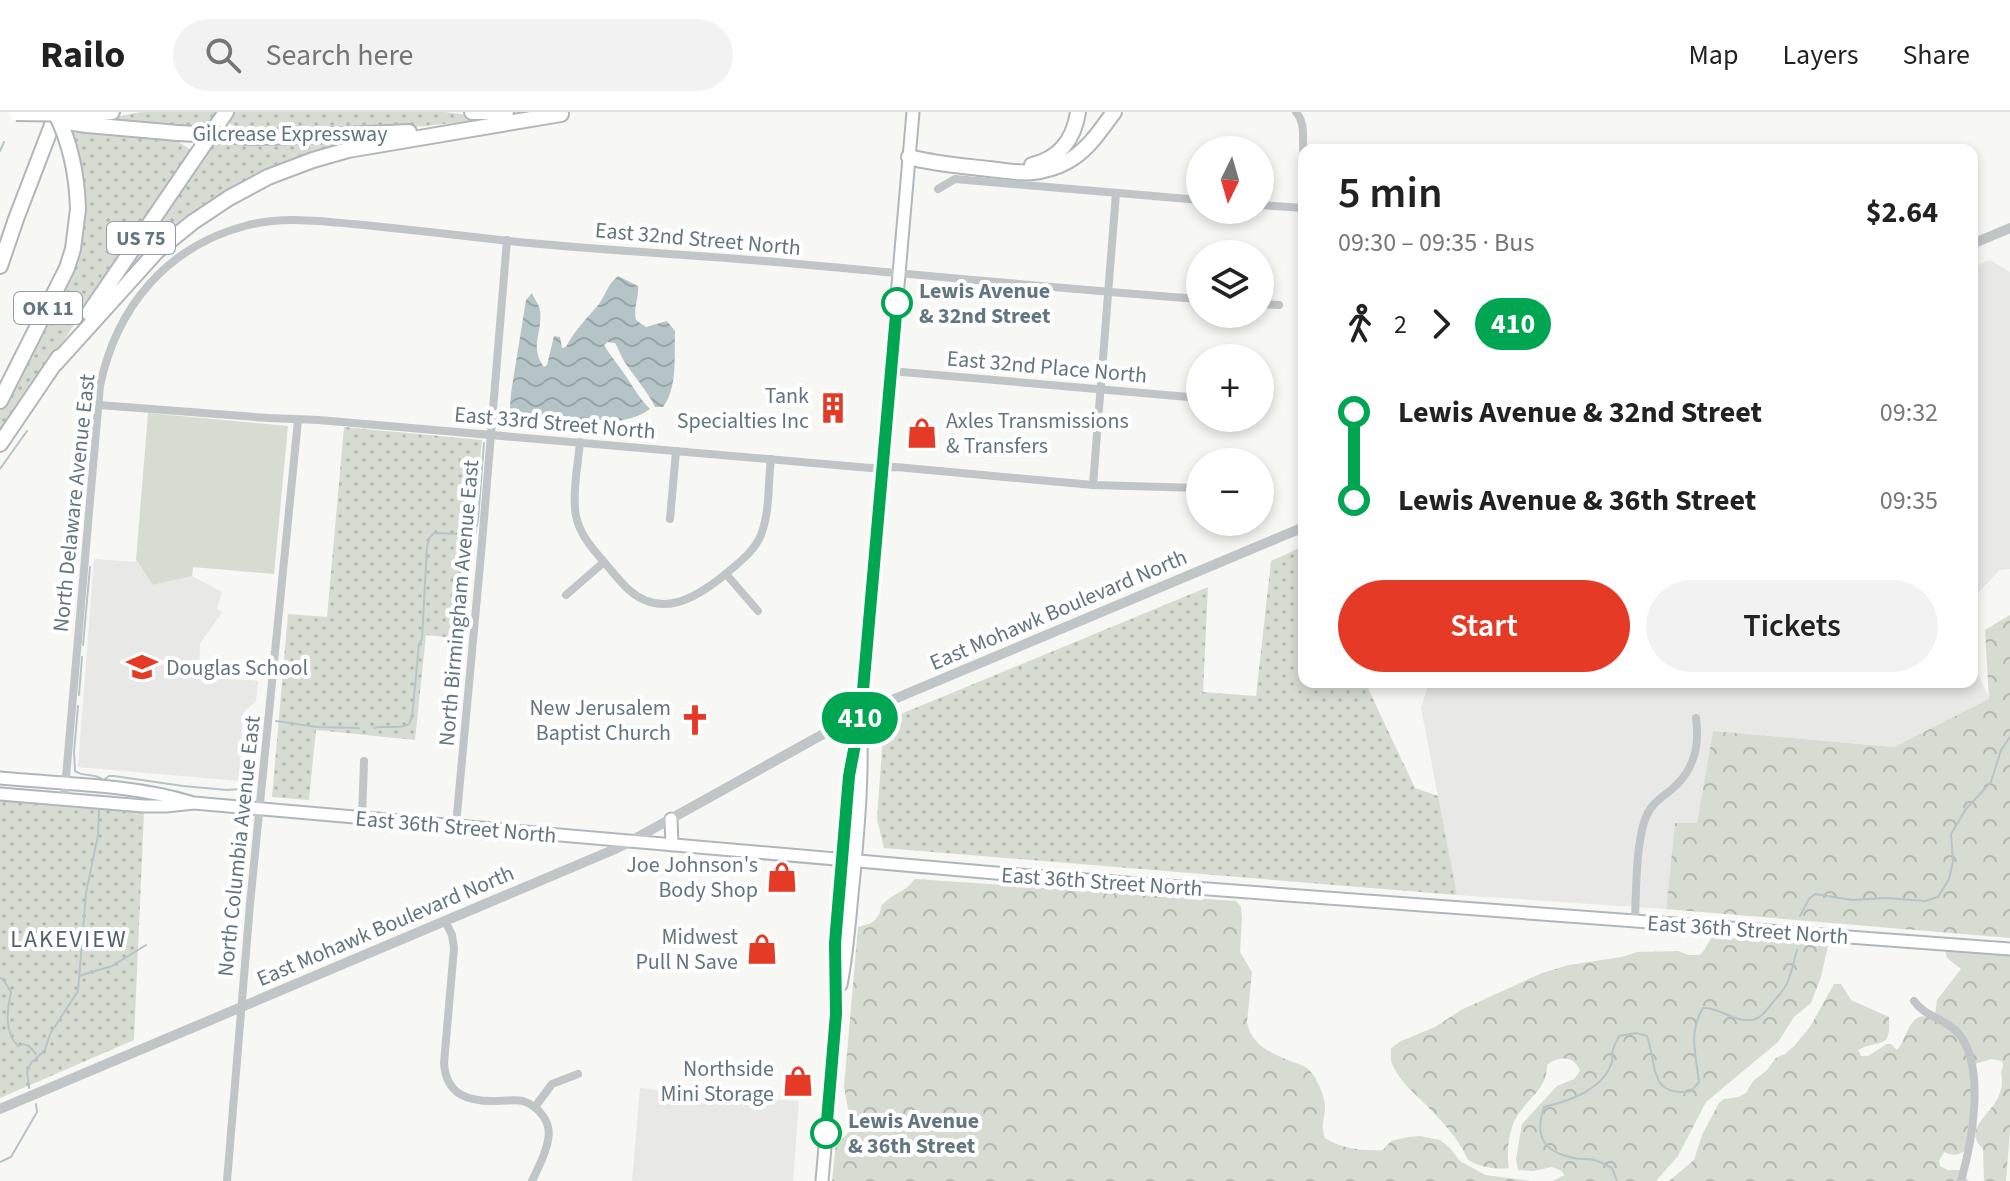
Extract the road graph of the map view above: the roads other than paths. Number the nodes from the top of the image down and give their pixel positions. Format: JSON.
{"nodes":[{"id":1,"x":56,"y":112,"type":"edge"},
{"id":2,"x":65,"y":112,"type":"edge"},
{"id":3,"x":112,"y":112,"type":"edge"},
{"id":4,"x":226,"y":112,"type":"edge"},
{"id":5,"x":472,"y":112,"type":"edge"},
{"id":6,"x":506,"y":112,"type":"edge"},
{"id":7,"x":913,"y":112,"type":"edge"},
{"id":8,"x":1078,"y":112,"type":"edge"},
{"id":9,"x":1114,"y":112,"type":"edge"},
{"id":10,"x":1296,"y":112,"type":"edge"},
{"id":11,"x":11,"y":113,"type":"edge"},
{"id":12,"x":105,"y":113,"type":"edge"},
{"id":13,"x":568,"y":113,"type":"edge"},
{"id":14,"x":1304,"y":144,"type":"edge"},
{"id":15,"x":43,"y":147,"type":"junction"},
{"id":16,"x":909,"y":157,"type":"junction"},
{"id":17,"x":938,"y":189,"type":"dead end"},
{"id":18,"x":1116,"y":193,"type":"junction"},
{"id":19,"x":1186,"y":199,"type":"edge"},
{"id":20,"x":1274,"y":206,"type":"edge"},
{"id":21,"x":1298,"y":208,"type":"edge"},
{"id":22,"x":2010,"y":228,"type":"edge"},
{"id":23,"x":507,"y":240,"type":"junction"},
{"id":24,"x":1978,"y":242,"type":"edge"},
{"id":25,"x":198,"y":245,"type":"joint"},
{"id":26,"x":0,"y":266,"type":"edge"},
{"id":27,"x":899,"y":274,"type":"junction"},
{"id":28,"x":1109,"y":292,"type":"junction"},
{"id":29,"x":1186,"y":298,"type":"edge"},
{"id":30,"x":1274,"y":305,"type":"edge"},
{"id":31,"x":1279,"y":305,"type":"dead end"},
{"id":32,"x":55,"y":364,"type":"junction"},
{"id":33,"x":891,"y":371,"type":"junction"},
{"id":34,"x":1101,"y":389,"type":"junction"},
{"id":35,"x":1186,"y":397,"type":"edge"},
{"id":36,"x":0,"y":401,"type":"edge"},
{"id":37,"x":99,"y":405,"type":"junction"},
{"id":38,"x":298,"y":420,"type":"junction"},
{"id":39,"x":490,"y":435,"type":"junction"},
{"id":40,"x":580,"y":442,"type":"junction"},
{"id":41,"x":0,"y":444,"type":"edge"},
{"id":42,"x":676,"y":451,"type":"junction"},
{"id":43,"x":771,"y":459,"type":"junction"},
{"id":44,"x":882,"y":467,"type":"junction"},
{"id":45,"x":1093,"y":485,"type":"junction"},
{"id":46,"x":1186,"y":488,"type":"edge"},
{"id":47,"x":670,"y":519,"type":"dead end"},
{"id":48,"x":1298,"y":530,"type":"edge"},
{"id":49,"x":604,"y":562,"type":"junction"},
{"id":50,"x":726,"y":574,"type":"junction"},
{"id":51,"x":566,"y":595,"type":"dead end"},
{"id":52,"x":758,"y":611,"type":"dead end"},
{"id":53,"x":861,"y":713,"type":"junction"},
{"id":54,"x":1696,"y":718,"type":"dead end"},
{"id":55,"x":364,"y":761,"type":"dead end"},
{"id":56,"x":0,"y":778,"type":"edge"},
{"id":57,"x":65,"y":784,"type":"junction"},
{"id":58,"x":0,"y":794,"type":"edge"},
{"id":59,"x":64,"y":800,"type":"junction"},
{"id":60,"x":194,"y":803,"type":"junction"},
{"id":61,"x":259,"y":809,"type":"junction"},
{"id":62,"x":362,"y":817,"type":"junction"},
{"id":63,"x":671,"y":819,"type":"junction"},
{"id":64,"x":456,"y":825,"type":"junction"},
{"id":65,"x":631,"y":841,"type":"junction"},
{"id":66,"x":672,"y":845,"type":"junction"},
{"id":67,"x":849,"y":860,"type":"junction"},
{"id":68,"x":445,"y":921,"type":"junction"},
{"id":69,"x":1635,"y":921,"type":"junction"},
{"id":70,"x":2010,"y":949,"type":"edge"},
{"id":71,"x":1914,"y":1001,"type":"dead end"},
{"id":72,"x":241,"y":1008,"type":"junction"},
{"id":73,"x":578,"y":1074,"type":"dead end"},
{"id":74,"x":535,"y":1107,"type":"junction"},
{"id":75,"x":0,"y":1109,"type":"edge"},
{"id":76,"x":227,"y":1181,"type":"edge"},
{"id":77,"x":532,"y":1181,"type":"edge"},
{"id":78,"x":822,"y":1181,"type":"edge"},
{"id":79,"x":1961,"y":1181,"type":"edge"}],
"edges":[{"from":1,"to":15,"type":"highway"},
{"from":1,"to":36,"type":"highway","number":"OK 11","bridge":true},
{"from":2,"to":15,"type":"highway"},
{"from":3,"to":12,"type":"highway"},
{"from":4,"to":32,"type":"highway","number":"US 75"},
{"from":5,"to":6,"type":"highway"},
{"from":7,"to":16,"type":"main road"},
{"from":8,"to":16,"type":"highway"},
{"from":9,"to":16,"type":"highway"},
{"from":10,"to":14,"type":"street"},
{"from":11,"to":12,"type":"highway","bridge":true},
{"from":11,"to":13,"type":"highway","name":"Gilcrease Expressway","bridge":true},
{"from":13,"to":32,"type":"highway"},
{"from":15,"to":26,"type":"highway"},
{"from":16,"to":27,"type":"main road"},
{"from":17,"to":18,"type":"street"},
{"from":18,"to":19,"type":"street"},
{"from":18,"to":28,"type":"street"},
{"from":20,"to":21,"type":"street"},
{"from":22,"to":24,"type":"street"},
{"from":23,"to":25,"type":"street","name":"East 32nd Street North"},
{"from":23,"to":27,"type":"street","name":"East 32nd Street North"},
{"from":23,"to":39,"type":"street","name":"North Birmingham Avenue East"},
{"from":25,"to":37,"type":"street","name":"North Delaware Avenue East"},
{"from":27,"to":28,"type":"street","name":"East 32nd Street North"},
{"from":27,"to":33,"type":"main road"},
{"from":28,"to":29,"type":"street","name":"East 32nd Street North"},
{"from":28,"to":34,"type":"street"},
{"from":30,"to":31,"type":"street"},
{"from":32,"to":41,"type":"highway","number":"US 75"},
{"from":33,"to":34,"type":"street","name":"East 32nd Place North"},
{"from":33,"to":44,"type":"main road"},
{"from":34,"to":35,"type":"street","name":"East 32nd Place North"},
{"from":34,"to":45,"type":"street"},
{"from":37,"to":38,"type":"street","name":"East 33rd Street North"},
{"from":37,"to":57,"type":"street","name":"North Delaware Avenue East"},
{"from":38,"to":39,"type":"street","name":"East 33rd Street North"},
{"from":38,"to":61,"type":"street","name":"North Columbia Avenue East"},
{"from":39,"to":40,"type":"street","name":"East 33rd Street North"},
{"from":39,"to":64,"type":"street","name":"North Birmingham Avenue East"},
{"from":40,"to":42,"type":"street","name":"East 33rd Street North"},
{"from":40,"to":49,"type":"street"},
{"from":42,"to":43,"type":"street","name":"East 33rd Street North"},
{"from":42,"to":47,"type":"street"},
{"from":43,"to":44,"type":"street","name":"East 33rd Street North"},
{"from":43,"to":50,"type":"street"},
{"from":44,"to":45,"type":"street","name":"East 33rd Street North"},
{"from":44,"to":53,"type":"main road"},
{"from":45,"to":46,"type":"street","name":"East 33rd Street North"},
{"from":48,"to":53,"type":"street","name":"East Mohawk Boulevard North"},
{"from":49,"to":50,"type":"street"},
{"from":49,"to":51,"type":"street"},
{"from":50,"to":52,"type":"street"},
{"from":53,"to":63,"type":"street","name":"East Mohawk Boulevard North"},
{"from":53,"to":67,"type":"main road"},
{"from":54,"to":69,"type":"street"},
{"from":55,"to":62,"type":"street"},
{"from":56,"to":57,"type":"main road","name":"East 36th Street North"},
{"from":57,"to":59,"type":"street","name":"North Delaware Avenue East"},
{"from":57,"to":60,"type":"main road","name":"East 36th Street North"},
{"from":58,"to":59,"type":"main road","name":"East 36th Street North"},
{"from":59,"to":60,"type":"main road","name":"East 36th Street North"},
{"from":60,"to":61,"type":"main road","name":"East 36th Street North"},
{"from":61,"to":62,"type":"main road","name":"East 36th Street North"},
{"from":61,"to":72,"type":"street","name":"North Columbia Avenue East"},
{"from":62,"to":64,"type":"main road","name":"East 36th Street North"},
{"from":63,"to":65,"type":"street","name":"East Mohawk Boulevard North"},
{"from":63,"to":66,"type":"main road"},
{"from":64,"to":65,"type":"main road","name":"East 36th Street North"},
{"from":65,"to":66,"type":"main road","name":"East 36th Street North"},
{"from":65,"to":68,"type":"street","name":"East Mohawk Boulevard North"},
{"from":66,"to":67,"type":"main road","name":"East 36th Street North"},
{"from":67,"to":69,"type":"main road","name":"East 36th Street North"},
{"from":67,"to":78,"type":"main road"},
{"from":68,"to":72,"type":"street","name":"East Mohawk Boulevard North"},
{"from":68,"to":74,"type":"street"},
{"from":69,"to":70,"type":"main road","name":"East 36th Street North"},
{"from":71,"to":79,"type":"street"},
{"from":72,"to":75,"type":"street","name":"East Mohawk Boulevard North"},
{"from":72,"to":76,"type":"street","name":"North Columbia Avenue East"},
{"from":73,"to":74,"type":"street"},
{"from":74,"to":77,"type":"street"}]}
